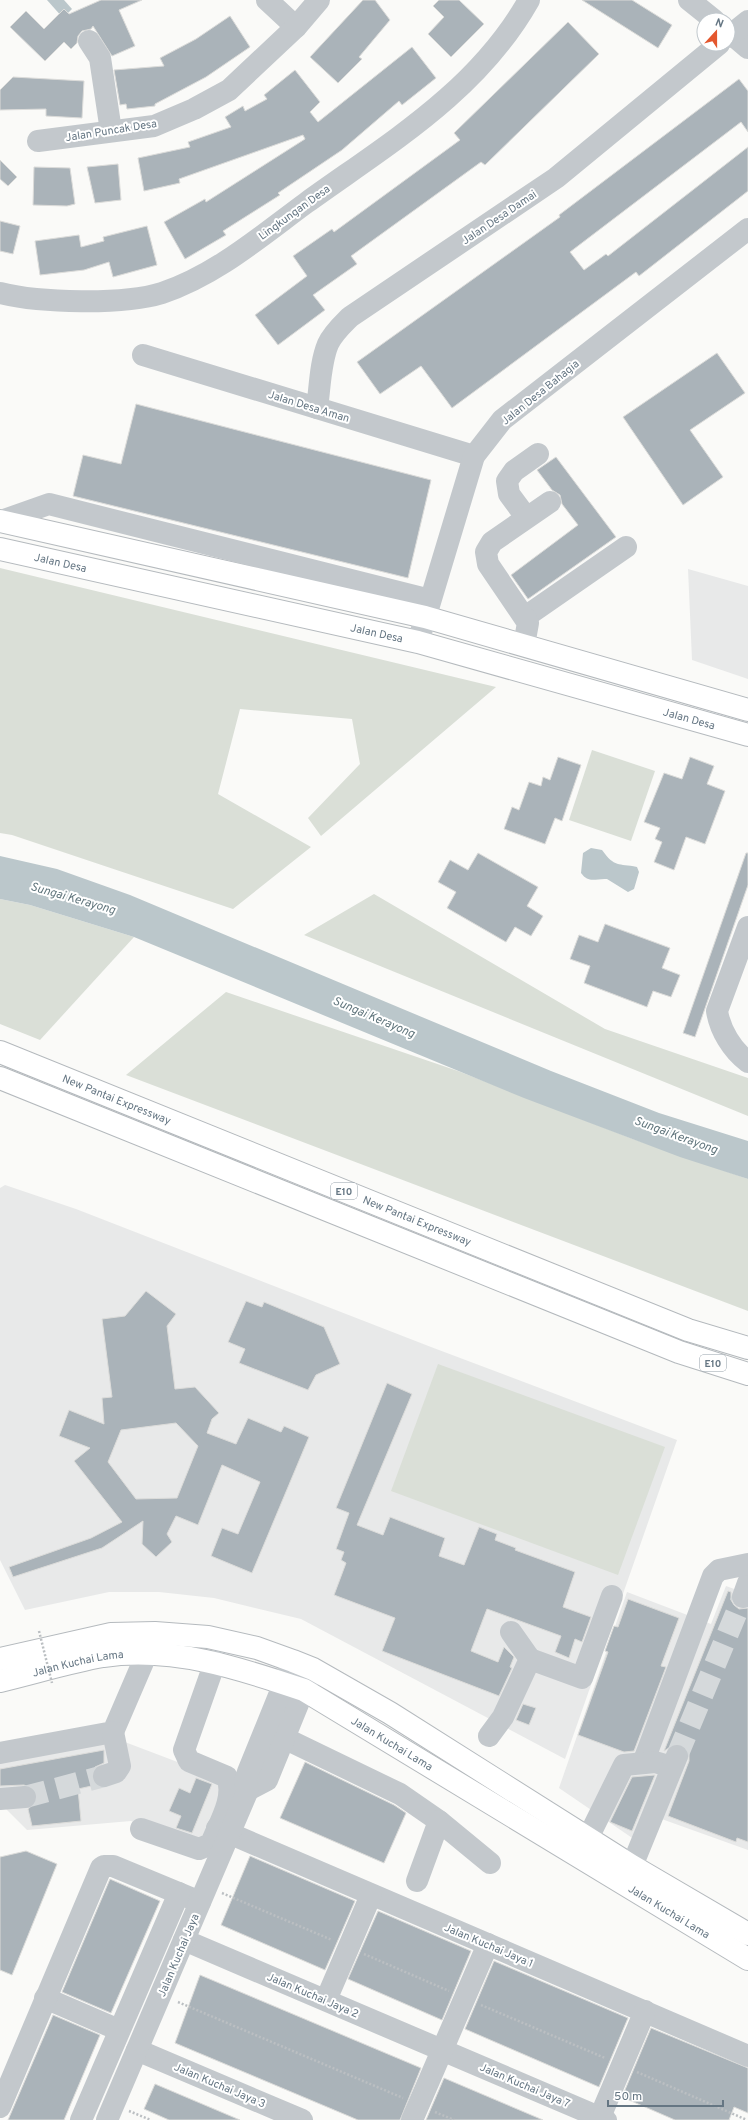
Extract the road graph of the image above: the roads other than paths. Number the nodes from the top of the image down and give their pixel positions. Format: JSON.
{"nodes":[{"id":1,"x":267,"y":0,"type":"edge"},
{"id":2,"x":319,"y":0,"type":"edge"},
{"id":3,"x":529,"y":0,"type":"edge"},
{"id":4,"x":689,"y":0,"type":"edge"},
{"id":5,"x":704,"y":12,"type":"edge"},
{"id":6,"x":296,"y":27,"type":"junction"},
{"id":7,"x":736,"y":37,"type":"edge"},
{"id":8,"x":89,"y":41,"type":"dead end"},
{"id":9,"x":748,"y":48,"type":"edge"},
{"id":10,"x":708,"y":52,"type":"edge"},
{"id":11,"x":111,"y":131,"type":"junction"},
{"id":12,"x":38,"y":141,"type":"dead end"},
{"id":13,"x":748,"y":229,"type":"edge"},
{"id":14,"x":0,"y":293,"type":"edge"},
{"id":15,"x":143,"y":356,"type":"dead end"},
{"id":16,"x":317,"y":408,"type":"junction"},
{"id":17,"x":538,"y":454,"type":"dead end"},
{"id":18,"x":474,"y":456,"type":"junction"},
{"id":19,"x":550,"y":502,"type":"dead end"},
{"id":20,"x":526,"y":517,"type":"junction"},
{"id":21,"x":1,"y":521,"type":"edge"},
{"id":22,"x":626,"y":547,"type":"dead end"},
{"id":23,"x":0,"y":549,"type":"edge"},
{"id":24,"x":428,"y":608,"type":"junction"},
{"id":25,"x":524,"y":617,"type":"junction"},
{"id":26,"x":418,"y":642,"type":"junction"},
{"id":27,"x":524,"y":645,"type":"junction"},
{"id":28,"x":748,"y":710,"type":"edge"},
{"id":29,"x":748,"y":736,"type":"edge"},
{"id":30,"x":746,"y":932,"type":"edge"},
{"id":31,"x":0,"y":1052,"type":"edge"},
{"id":32,"x":748,"y":1062,"type":"edge"},
{"id":33,"x":0,"y":1078,"type":"edge"},
{"id":34,"x":748,"y":1348,"type":"edge"},
{"id":35,"x":748,"y":1374,"type":"edge"},
{"id":36,"x":748,"y":1564,"type":"edge"},
{"id":37,"x":612,"y":1596,"type":"dead end"},
{"id":38,"x":511,"y":1632,"type":"dead end"},
{"id":39,"x":147,"y":1653,"type":"junction"},
{"id":40,"x":0,"y":1659,"type":"edge"},
{"id":41,"x":530,"y":1659,"type":"junction"},
{"id":42,"x":215,"y":1662,"type":"junction"},
{"id":43,"x":303,"y":1665,"type":"junction"},
{"id":44,"x":0,"y":1681,"type":"edge"},
{"id":45,"x":294,"y":1687,"type":"junction"},
{"id":46,"x":113,"y":1732,"type":"junction"},
{"id":47,"x":489,"y":1736,"type":"dead end"},
{"id":48,"x":284,"y":1738,"type":"junction"},
{"id":49,"x":0,"y":1753,"type":"edge"},
{"id":50,"x":643,"y":1763,"type":"junction"},
{"id":51,"x":104,"y":1776,"type":"tunnel mouth"},
{"id":52,"x":248,"y":1790,"type":"junction"},
{"id":53,"x":25,"y":1797,"type":"tunnel mouth"},
{"id":54,"x":0,"y":1799,"type":"edge"},
{"id":55,"x":439,"y":1821,"type":"junction"},
{"id":56,"x":141,"y":1829,"type":"dead end"},
{"id":57,"x":223,"y":1831,"type":"junction"},
{"id":58,"x":588,"y":1838,"type":"junction"},
{"id":59,"x":490,"y":1863,"type":"dead end"},
{"id":60,"x":632,"y":1866,"type":"junction"},
{"id":61,"x":417,"y":1881,"type":"dead end"},
{"id":62,"x":179,"y":1893,"type":"junction"},
{"id":63,"x":371,"y":1895,"type":"junction"},
{"id":64,"x":200,"y":1902,"type":"junction"},
{"id":65,"x":748,"y":1934,"type":"edge"},
{"id":66,"x":184,"y":1940,"type":"junction"},
{"id":67,"x":488,"y":1944,"type":"junction"},
{"id":68,"x":748,"y":1959,"type":"edge"},
{"id":69,"x":45,"y":1998,"type":"junction"},
{"id":70,"x":326,"y":2000,"type":"junction"},
{"id":71,"x":645,"y":2011,"type":"junction"},
{"id":72,"x":119,"y":2030,"type":"junction"},
{"id":73,"x":137,"y":2050,"type":"junction"},
{"id":74,"x":442,"y":2050,"type":"junction"},
{"id":75,"x":748,"y":2056,"type":"edge"},
{"id":76,"x":0,"y":2107,"type":"edge"},
{"id":77,"x":111,"y":2112,"type":"edge"},
{"id":78,"x":416,"y":2113,"type":"edge"},
{"id":79,"x":603,"y":2118,"type":"edge"},
{"id":80,"x":80,"y":2120,"type":"edge"},
{"id":81,"x":302,"y":2120,"type":"edge"}],
"edges":[{"from":1,"to":6,"type":"street"},
{"from":2,"to":6,"type":"street","name":"Jalan Puncak Desa"},
{"from":3,"to":14,"type":"street","name":"Lingkungan Desa"},
{"from":4,"to":5,"type":"street"},
{"from":6,"to":11,"type":"street","name":"Jalan Puncak Desa"},
{"from":7,"to":9,"type":"street"},
{"from":8,"to":11,"type":"street"},
{"from":10,"to":16,"type":"street","name":"Jalan Desa Damai"},
{"from":11,"to":12,"type":"street","name":"Jalan Puncak Desa"},
{"from":13,"to":18,"type":"street","name":"Jalan Desa Bahagia"},
{"from":15,"to":16,"type":"street","name":"Jalan Desa Aman"},
{"from":16,"to":18,"type":"street","name":"Jalan Desa Aman"},
{"from":17,"to":20,"type":"street"},
{"from":18,"to":24,"type":"street","name":"Jalan Desa Bahagia"},
{"from":19,"to":20,"type":"street"},
{"from":20,"to":25,"type":"street"},
{"from":21,"to":24,"type":"main road"},
{"from":22,"to":25,"type":"street"},
{"from":23,"to":26,"type":"main road","name":"Jalan Desa"},
{"from":24,"to":26,"type":"street","name":"Jalan Desa Bahagia"},
{"from":24,"to":27,"type":"main road"},
{"from":25,"to":27,"type":"street"},
{"from":26,"to":29,"type":"main road","name":"Jalan Desa"},
{"from":27,"to":28,"type":"main road"},
{"from":30,"to":32,"type":"street"},
{"from":31,"to":34,"type":"main road","name":"New Pantai Expressway","number":"E10"},
{"from":33,"to":35,"type":"main road","number":"E10"},
{"from":36,"to":50,"type":"street"},
{"from":37,"to":41,"type":"street"},
{"from":38,"to":41,"type":"street"},
{"from":39,"to":42,"type":"main road","name":"Jalan Kuchai Lama"},
{"from":39,"to":44,"type":"main road","name":"Jalan Kuchai Lama"},
{"from":39,"to":46,"type":"street"},
{"from":40,"to":43,"type":"main road","name":"Jalan Kuchai Lama"},
{"from":41,"to":47,"type":"street"},
{"from":42,"to":45,"type":"main road","name":"Jalan Kuchai Lama"},
{"from":42,"to":57,"type":"street"},
{"from":43,"to":45,"type":"street"},
{"from":43,"to":58,"type":"main road","name":"Jalan Kuchai Lama"},
{"from":45,"to":48,"type":"street"},
{"from":45,"to":52,"type":"street","name":"Jalan Kuchai Jaya"},
{"from":45,"to":68,"type":"main road","name":"Jalan Kuchai Lama"},
{"from":46,"to":49,"type":"street"},
{"from":46,"to":51,"type":"street"},
{"from":48,"to":52,"type":"street"},
{"from":48,"to":55,"type":"street"},
{"from":50,"to":58,"type":"street"},
{"from":50,"to":60,"type":"street"},
{"from":52,"to":57,"type":"street","name":"Jalan Kuchai Jaya"},
{"from":53,"to":54,"type":"street"},
{"from":55,"to":59,"type":"street"},
{"from":55,"to":61,"type":"street"},
{"from":56,"to":57,"type":"street"},
{"from":57,"to":63,"type":"street","name":"Jalan Kuchai Jaya 1"},
{"from":57,"to":64,"type":"street","name":"Jalan Kuchai Jaya"},
{"from":58,"to":60,"type":"main road","name":"Jalan Kuchai Lama"},
{"from":60,"to":65,"type":"main road","name":"Jalan Kuchai Lama"},
{"from":62,"to":64,"type":"street"},
{"from":62,"to":69,"type":"street"},
{"from":62,"to":72,"type":"street"},
{"from":63,"to":67,"type":"street","name":"Jalan Kuchai Jaya 1"},
{"from":63,"to":70,"type":"street"},
{"from":64,"to":66,"type":"street","name":"Jalan Kuchai Jaya"},
{"from":66,"to":70,"type":"street","name":"Jalan Kuchai Jaya 2"},
{"from":66,"to":73,"type":"street","name":"Jalan Kuchai Jaya"},
{"from":67,"to":71,"type":"street","name":"Jalan Kuchai Jaya 1"},
{"from":67,"to":74,"type":"street"},
{"from":69,"to":72,"type":"street"},
{"from":69,"to":76,"type":"street"},
{"from":70,"to":74,"type":"street","name":"Jalan Kuchai Jaya 2"},
{"from":71,"to":75,"type":"street","name":"Jalan Kuchai Jaya 1"},
{"from":71,"to":79,"type":"street"},
{"from":72,"to":80,"type":"street"},
{"from":73,"to":77,"type":"street","name":"Jalan Kuchai Jaya"},
{"from":73,"to":81,"type":"street","name":"Jalan Kuchai Jaya 3"},
{"from":74,"to":78,"type":"street"},
{"from":74,"to":79,"type":"street","name":"Jalan Kuchai Jaya 7"}]}
